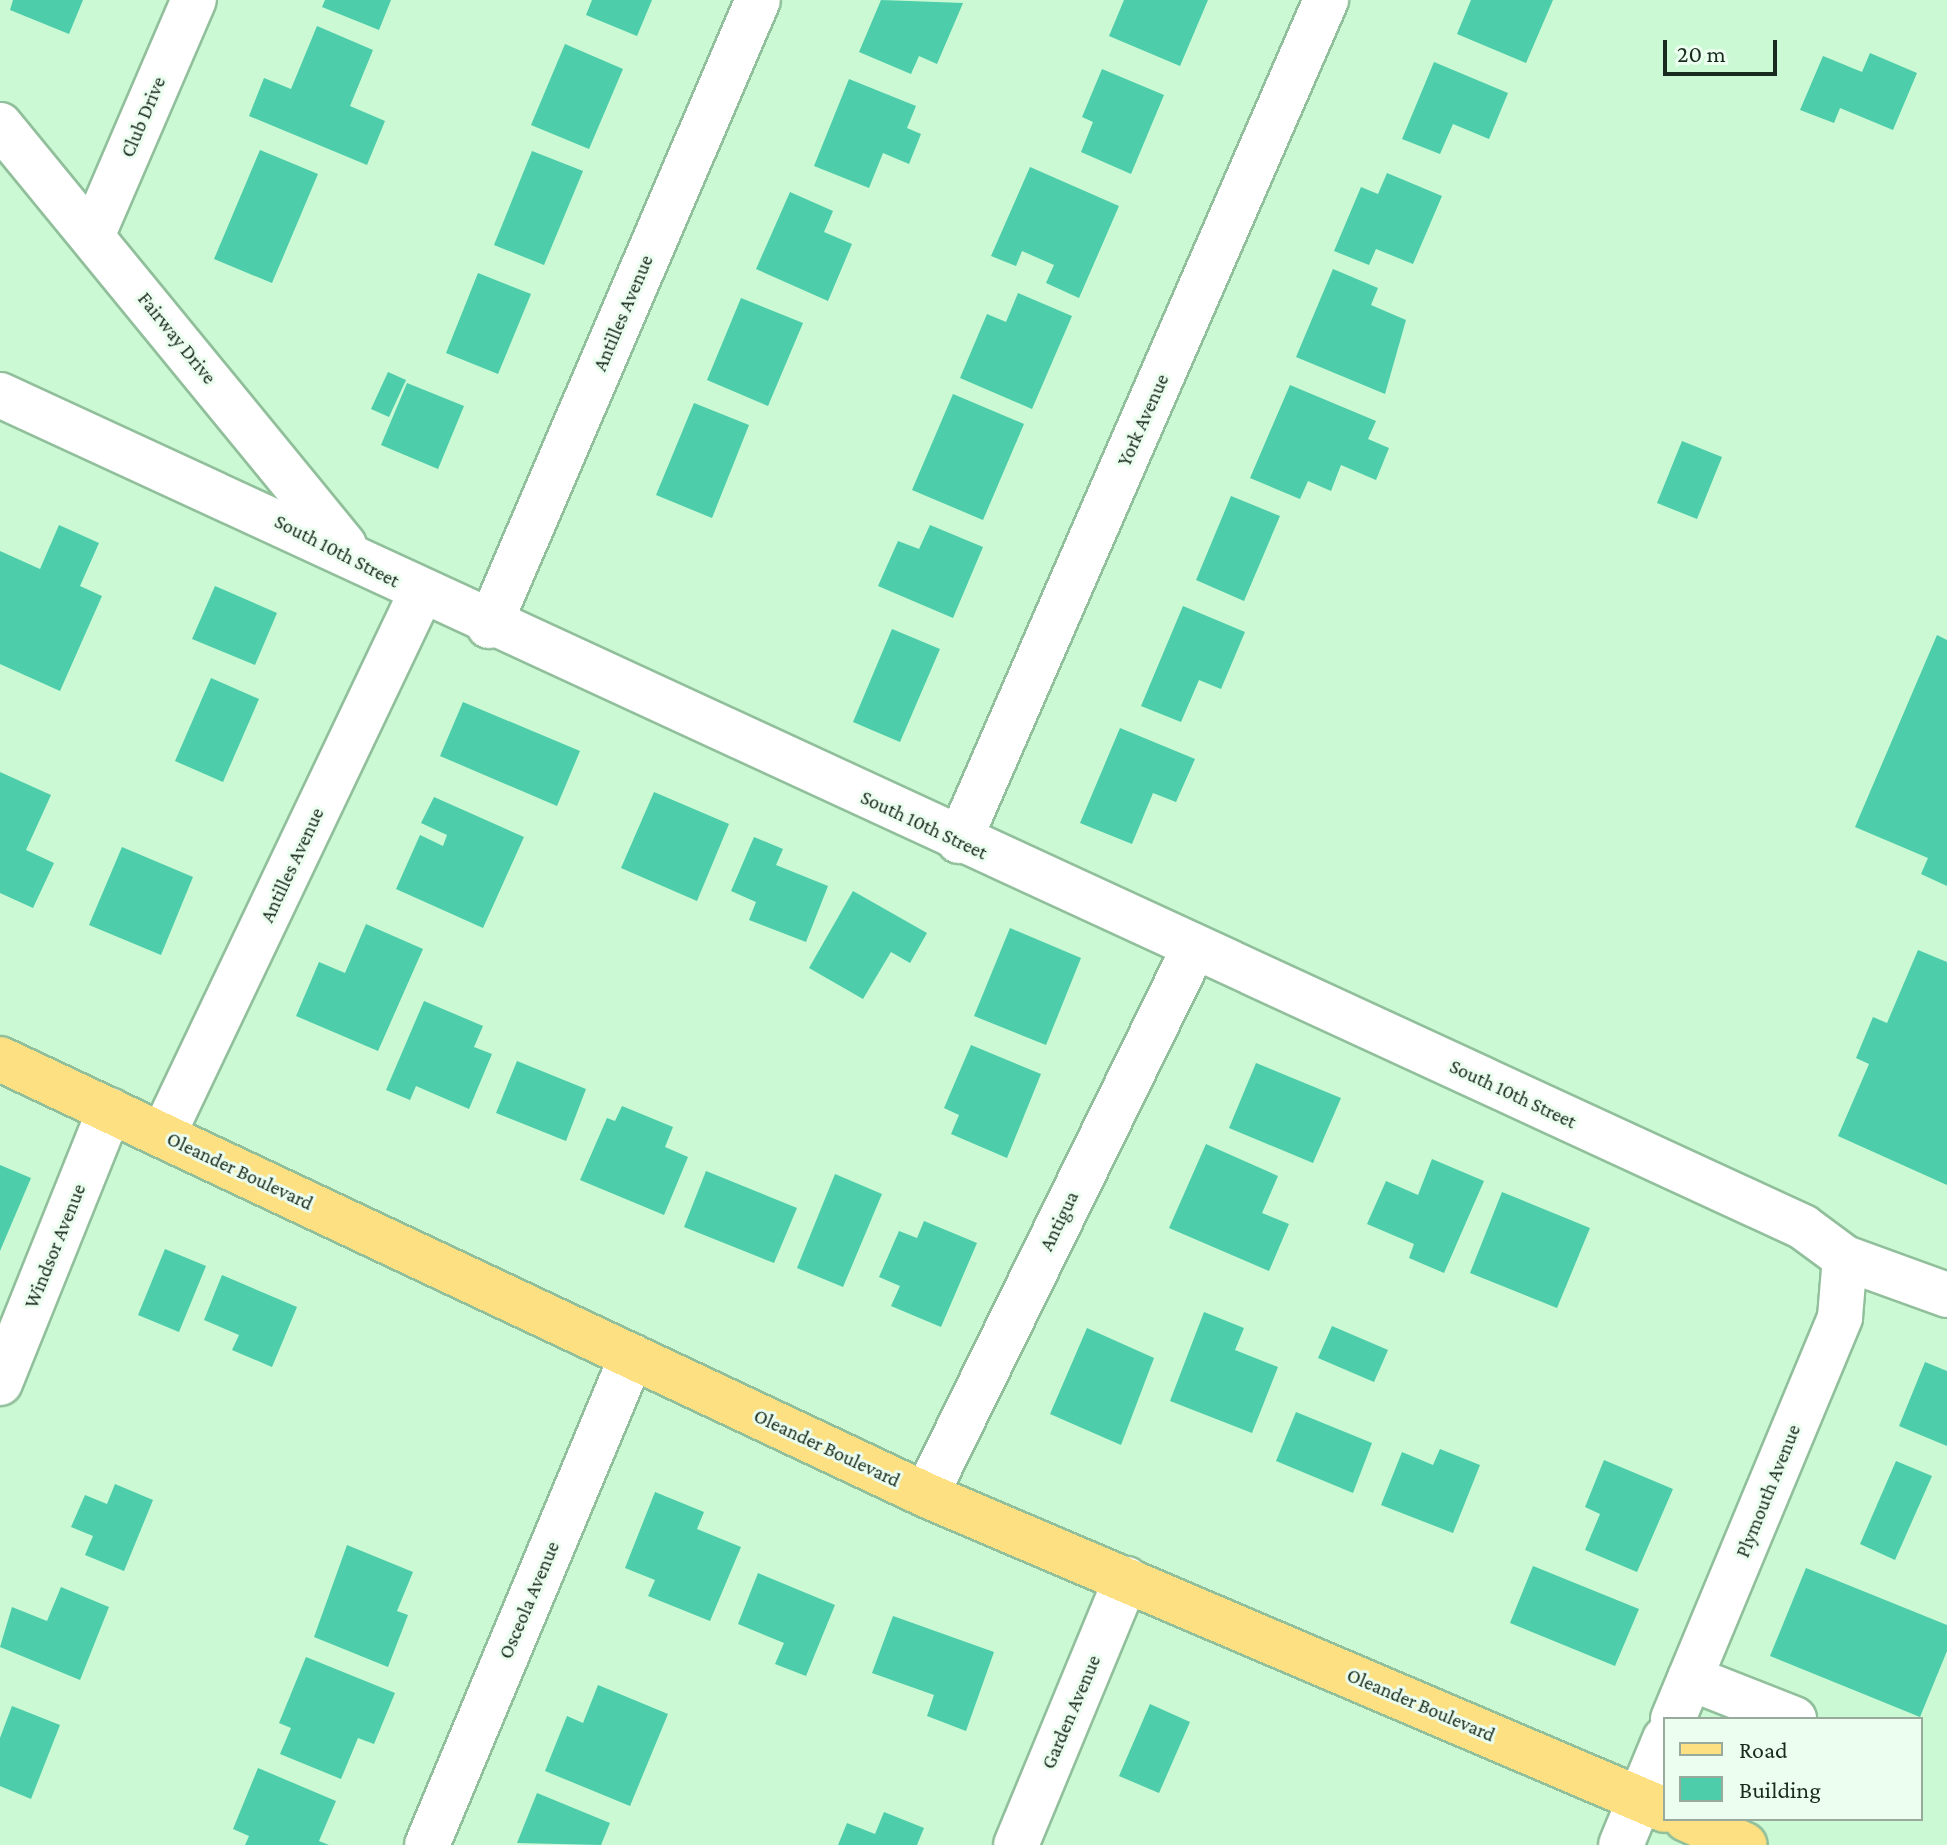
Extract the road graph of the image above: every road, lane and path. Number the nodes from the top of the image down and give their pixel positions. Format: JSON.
{"nodes":[{"id":1,"x":194,"y":0,"type":"edge"},
{"id":2,"x":758,"y":0,"type":"edge"},
{"id":3,"x":1326,"y":0,"type":"edge"},
{"id":4,"x":0,"y":125,"type":"edge"},
{"id":5,"x":93,"y":234,"type":"junction"},
{"id":6,"x":0,"y":395,"type":"edge"},
{"id":7,"x":351,"y":553,"type":"junction"},
{"id":8,"x":420,"y":595,"type":"junction"},
{"id":9,"x":489,"y":626,"type":"junction"},
{"id":10,"x":959,"y":841,"type":"junction"},
{"id":11,"x":1194,"y":948,"type":"junction"},
{"id":12,"x":0,"y":1059,"type":"edge"},
{"id":13,"x":110,"y":1110,"type":"junction"},
{"id":14,"x":163,"y":1135,"type":"junction"},
{"id":15,"x":1845,"y":1258,"type":"junction"},
{"id":16,"x":1947,"y":1295,"type":"edge"},
{"id":17,"x":632,"y":1356,"type":"junction"},
{"id":18,"x":0,"y":1383,"type":"edge"},
{"id":19,"x":926,"y":1495,"type":"junction"},
{"id":20,"x":1126,"y":1579,"type":"junction"},
{"id":21,"x":1690,"y":1678,"type":"junction"},
{"id":22,"x":1674,"y":1717,"type":"edge"},
{"id":23,"x":1789,"y":1717,"type":"edge"},
{"id":24,"x":1663,"y":1749,"type":"edge"},
{"id":25,"x":1652,"y":1804,"type":"edge"},
{"id":26,"x":1691,"y":1821,"type":"edge"},
{"id":27,"x":427,"y":1845,"type":"edge"},
{"id":28,"x":1016,"y":1845,"type":"edge"},
{"id":29,"x":1621,"y":1845,"type":"edge"},
{"id":30,"x":1745,"y":1845,"type":"edge"}],
"edges":[{"from":1,"to":5,"type":"street","name":"Club Drive"},
{"from":2,"to":9,"type":"street","name":"Antilles Avenue"},
{"from":3,"to":10,"type":"street","name":"York Avenue"},
{"from":4,"to":5,"type":"street","name":"Fairway Drive"},
{"from":5,"to":7,"type":"street","name":"Fairway Drive"},
{"from":6,"to":7,"type":"street","name":"South 10th Street"},
{"from":7,"to":8,"type":"street","name":"South 10th Street"},
{"from":8,"to":9,"type":"street","name":"South 10th Street"},
{"from":8,"to":14,"type":"street","name":"Antilles Avenue"},
{"from":9,"to":10,"type":"street","name":"South 10th Street"},
{"from":10,"to":11,"type":"street","name":"South 10th Street"},
{"from":11,"to":15,"type":"street","name":"South 10th Street"},
{"from":11,"to":19,"type":"street","name":"Antigua"},
{"from":12,"to":13,"type":"main road","name":"Oleander Boulevard"},
{"from":13,"to":14,"type":"main road","name":"Oleander Boulevard"},
{"from":13,"to":18,"type":"street","name":"Windsor Avenue"},
{"from":14,"to":17,"type":"main road","name":"Oleander Boulevard"},
{"from":15,"to":16,"type":"street","name":"South 10th Street"},
{"from":15,"to":21,"type":"street","name":"Plymouth Avenue"},
{"from":17,"to":19,"type":"main road","name":"Oleander Boulevard"},
{"from":17,"to":27,"type":"street","name":"Osceola Avenue"},
{"from":19,"to":20,"type":"main road","name":"Oleander Boulevard"},
{"from":20,"to":25,"type":"main road","name":"Oleander Boulevard"},
{"from":20,"to":28,"type":"street","name":"Garden Avenue"},
{"from":21,"to":22,"type":"street","name":"Plymouth Avenue"},
{"from":21,"to":23,"type":"street"},
{"from":24,"to":25,"type":"street"},
{"from":25,"to":29,"type":"street"},
{"from":26,"to":30,"type":"main road"}]}
